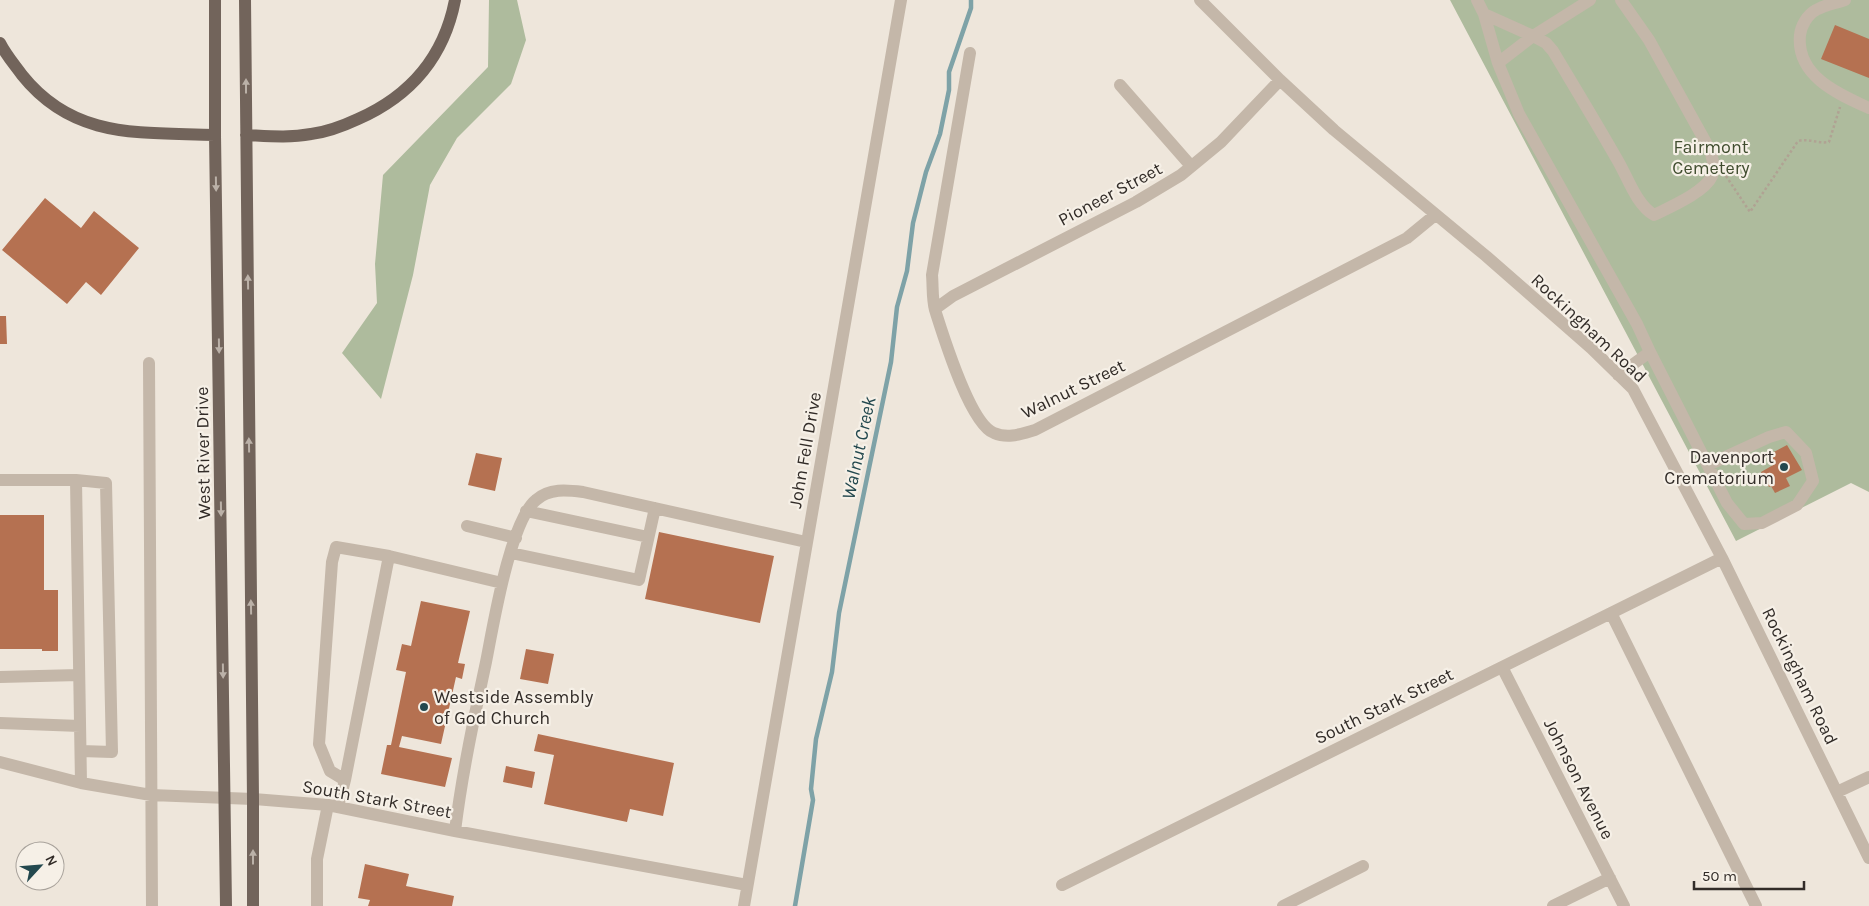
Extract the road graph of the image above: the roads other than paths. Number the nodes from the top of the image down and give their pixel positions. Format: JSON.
{"nodes":[{"id":1,"x":216,"y":0,"type":"edge"},
{"id":2,"x":245,"y":0,"type":"edge"},
{"id":3,"x":455,"y":0,"type":"edge"},
{"id":4,"x":901,"y":0,"type":"edge"},
{"id":5,"x":1200,"y":0,"type":"edge"},
{"id":6,"x":1477,"y":0,"type":"edge"},
{"id":7,"x":1590,"y":0,"type":"edge"},
{"id":8,"x":1621,"y":0,"type":"edge"},
{"id":9,"x":1845,"y":0,"type":"edge"},
{"id":10,"x":1484,"y":14,"type":"junction"},
{"id":11,"x":1533,"y":36,"type":"junction"},
{"id":12,"x":0,"y":43,"type":"edge"},
{"id":13,"x":970,"y":53,"type":"dead end"},
{"id":14,"x":1498,"y":63,"type":"junction"},
{"id":15,"x":1280,"y":80,"type":"junction"},
{"id":16,"x":1120,"y":85,"type":"dead end"},
{"id":17,"x":1869,"y":108,"type":"edge"},
{"id":18,"x":216,"y":135,"type":"junction"},
{"id":19,"x":246,"y":135,"type":"junction"},
{"id":20,"x":1191,"y":166,"type":"junction"},
{"id":21,"x":1435,"y":215,"type":"junction"},
{"id":22,"x":935,"y":308,"type":"junction"},
{"id":23,"x":1650,"y":352,"type":"junction"},
{"id":24,"x":149,"y":362,"type":"dead end"},
{"id":25,"x":1618,"y":374,"type":"junction"},
{"id":26,"x":1708,"y":465,"type":"junction"},
{"id":27,"x":0,"y":480,"type":"edge"},
{"id":28,"x":76,"y":480,"type":"junction"},
{"id":29,"x":655,"y":508,"type":"junction"},
{"id":30,"x":526,"y":511,"type":"junction"},
{"id":31,"x":467,"y":526,"type":"dead end"},
{"id":32,"x":648,"y":537,"type":"junction"},
{"id":33,"x":516,"y":538,"type":"junction"},
{"id":34,"x":806,"y":542,"type":"junction"},
{"id":35,"x":511,"y":553,"type":"junction"},
{"id":36,"x":389,"y":556,"type":"junction"},
{"id":37,"x":1722,"y":558,"type":"junction"},
{"id":38,"x":502,"y":583,"type":"junction"},
{"id":39,"x":1611,"y":613,"type":"junction"},
{"id":40,"x":1502,"y":667,"type":"junction"},
{"id":41,"x":79,"y":675,"type":"junction"},
{"id":42,"x":0,"y":677,"type":"edge"},
{"id":43,"x":0,"y":723,"type":"edge"},
{"id":44,"x":80,"y":726,"type":"junction"},
{"id":45,"x":81,"y":751,"type":"junction"},
{"id":46,"x":0,"y":762,"type":"edge"},
{"id":47,"x":1869,"y":777,"type":"edge"},
{"id":48,"x":345,"y":780,"type":"junction"},
{"id":49,"x":81,"y":783,"type":"junction"},
{"id":50,"x":1837,"y":792,"type":"junction"},
{"id":51,"x":152,"y":795,"type":"junction"},
{"id":52,"x":225,"y":798,"type":"junction"},
{"id":53,"x":253,"y":799,"type":"junction"},
{"id":54,"x":333,"y":806,"type":"junction"},
{"id":55,"x":455,"y":831,"type":"junction"},
{"id":56,"x":1869,"y":858,"type":"edge"},
{"id":57,"x":1364,"y":866,"type":"dead end"},
{"id":58,"x":1610,"y":878,"type":"junction"},
{"id":59,"x":747,"y":885,"type":"junction"},
{"id":60,"x":1062,"y":885,"type":"dead end"},
{"id":61,"x":152,"y":906,"type":"edge"},
{"id":62,"x":226,"y":906,"type":"edge"},
{"id":63,"x":253,"y":906,"type":"edge"},
{"id":64,"x":317,"y":906,"type":"edge"},
{"id":65,"x":744,"y":906,"type":"edge"},
{"id":66,"x":1283,"y":906,"type":"edge"},
{"id":67,"x":1553,"y":906,"type":"edge"},
{"id":68,"x":1624,"y":906,"type":"edge"},
{"id":69,"x":1756,"y":906,"type":"edge"}],
"edges":[{"from":1,"to":18,"type":"main road","name":"West River Drive"},
{"from":19,"to":2,"type":"main road","one_way":true},
{"from":3,"to":19,"type":"main road"},
{"from":4,"to":34,"type":"street","name":"John Fell Drive"},
{"from":5,"to":15,"type":"street","name":"Rockingham Road"},
{"from":6,"to":10,"type":"street"},
{"from":7,"to":11,"type":"street"},
{"from":8,"to":11,"type":"street"},
{"from":9,"to":17,"type":"street"},
{"from":10,"to":11,"type":"street"},
{"from":10,"to":14,"type":"street"},
{"from":11,"to":14,"type":"street"},
{"from":12,"to":18,"type":"main road"},
{"from":13,"to":22,"type":"street","name":"Walnut Street"},
{"from":14,"to":23,"type":"street"},
{"from":15,"to":20,"type":"street","name":"Pioneer Street"},
{"from":15,"to":21,"type":"street","name":"Rockingham Road"},
{"from":16,"to":20,"type":"street"},
{"from":18,"to":52,"type":"main road","name":"West River Drive","one_way":true},
{"from":53,"to":19,"type":"main road","one_way":true},
{"from":20,"to":22,"type":"street","name":"Pioneer Street"},
{"from":21,"to":22,"type":"street","name":"Walnut Street"},
{"from":21,"to":25,"type":"street","name":"Rockingham Road"},
{"from":23,"to":25,"type":"street"},
{"from":23,"to":26,"type":"street"},
{"from":24,"to":51,"type":"street"},
{"from":25,"to":37,"type":"street","name":"Rockingham Road"},
{"from":26,"to":26,"type":"street"},
{"from":27,"to":28,"type":"street"},
{"from":28,"to":41,"type":"street"},
{"from":28,"to":45,"type":"street"},
{"from":29,"to":30,"type":"street"},
{"from":29,"to":32,"type":"street"},
{"from":29,"to":34,"type":"street"},
{"from":30,"to":32,"type":"street"},
{"from":30,"to":33,"type":"street"},
{"from":31,"to":33,"type":"street"},
{"from":32,"to":35,"type":"street"},
{"from":33,"to":35,"type":"street"},
{"from":34,"to":59,"type":"street","name":"John Fell Drive"},
{"from":35,"to":38,"type":"street"},
{"from":36,"to":38,"type":"street"},
{"from":36,"to":48,"type":"street"},
{"from":36,"to":48,"type":"street"},
{"from":37,"to":39,"type":"street","name":"South Stark Street"},
{"from":37,"to":50,"type":"street","name":"Rockingham Road"},
{"from":38,"to":55,"type":"street"},
{"from":39,"to":40,"type":"street","name":"South Stark Street"},
{"from":39,"to":69,"type":"street"},
{"from":40,"to":58,"type":"street","name":"Johnson Avenue"},
{"from":40,"to":60,"type":"street","name":"South Stark Street"},
{"from":41,"to":42,"type":"street"},
{"from":41,"to":44,"type":"street"},
{"from":43,"to":44,"type":"street"},
{"from":44,"to":45,"type":"street"},
{"from":45,"to":49,"type":"street"},
{"from":46,"to":49,"type":"street","name":"South Stark Street"},
{"from":47,"to":50,"type":"street"},
{"from":48,"to":54,"type":"street"},
{"from":49,"to":51,"type":"street","name":"South Stark Street"},
{"from":50,"to":56,"type":"street","name":"Rockingham Road"},
{"from":51,"to":52,"type":"street","name":"South Stark Street"},
{"from":51,"to":61,"type":"street"},
{"from":52,"to":53,"type":"street","name":"South Stark Street"},
{"from":52,"to":62,"type":"main road","name":"West River Drive"},
{"from":53,"to":54,"type":"street","name":"South Stark Street"},
{"from":63,"to":53,"type":"main road","one_way":true},
{"from":54,"to":55,"type":"street","name":"South Stark Street"},
{"from":54,"to":64,"type":"street"},
{"from":55,"to":59,"type":"street","name":"South Stark Street"},
{"from":57,"to":66,"type":"street"},
{"from":58,"to":67,"type":"street"},
{"from":58,"to":68,"type":"street","name":"Johnson Avenue"},
{"from":59,"to":65,"type":"street","name":"John Fell Drive"}]}
